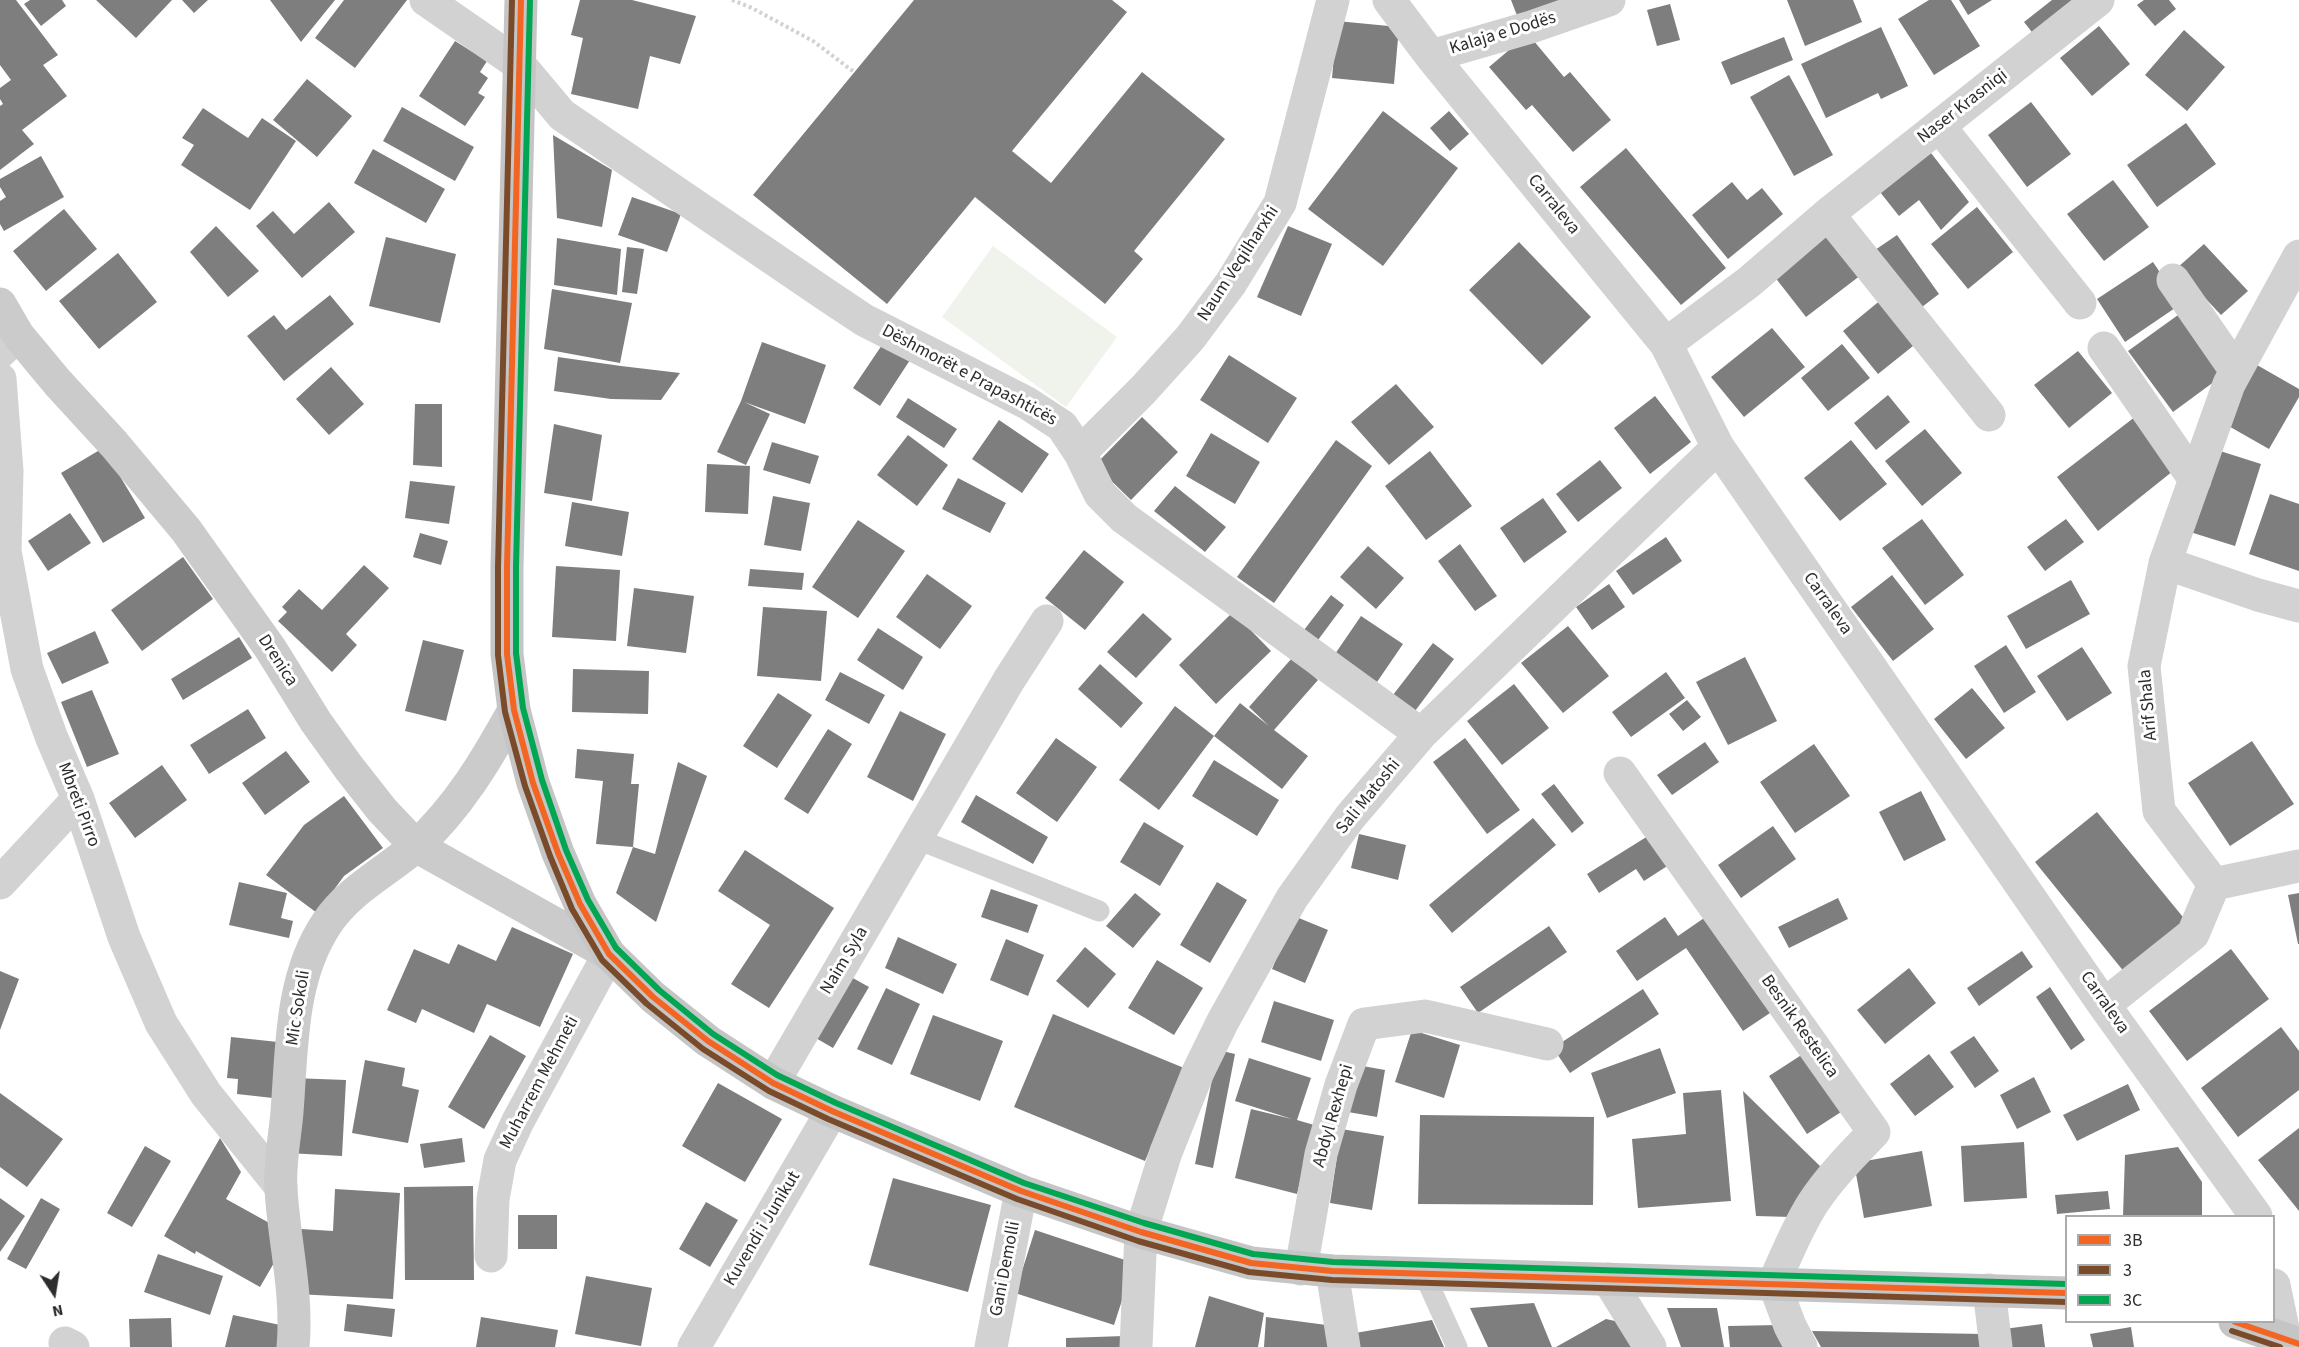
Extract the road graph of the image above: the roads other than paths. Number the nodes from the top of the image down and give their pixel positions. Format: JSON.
{"nodes":[{"id":1,"x":426,"y":0,"type":"edge"},
{"id":2,"x":521,"y":0,"type":"edge"},
{"id":3,"x":1333,"y":0,"type":"edge"},
{"id":4,"x":1389,"y":0,"type":"edge"},
{"id":5,"x":1609,"y":0,"type":"edge"},
{"id":6,"x":2098,"y":0,"type":"edge"},
{"id":7,"x":1431,"y":56,"type":"junction"},
{"id":8,"x":520,"y":64,"type":"junction"},
{"id":9,"x":1939,"y":126,"type":"junction"},
{"id":10,"x":1828,"y":214,"type":"junction"},
{"id":11,"x":2299,"y":256,"type":"edge"},
{"id":12,"x":2173,"y":280,"type":"dead end"},
{"id":13,"x":2080,"y":303,"type":"dead end"},
{"id":14,"x":0,"y":304,"type":"edge"},
{"id":15,"x":9,"y":344,"type":"edge"},
{"id":16,"x":1666,"y":344,"type":"junction"},
{"id":17,"x":2104,"y":348,"type":"dead end"},
{"id":18,"x":2236,"y":371,"type":"junction"},
{"id":19,"x":0,"y":379,"type":"edge"},
{"id":20,"x":1989,"y":416,"type":"dead end"},
{"id":21,"x":1718,"y":447,"type":"junction"},
{"id":22,"x":1080,"y":453,"type":"junction"},
{"id":23,"x":2195,"y":480,"type":"junction"},
{"id":24,"x":2,"y":554,"type":"edge"},
{"id":25,"x":2165,"y":563,"type":"junction"},
{"id":26,"x":2299,"y":606,"type":"edge"},
{"id":27,"x":1047,"y":621,"type":"dead end"},
{"id":28,"x":514,"y":710,"type":"junction"},
{"id":29,"x":1421,"y":734,"type":"junction"},
{"id":30,"x":1620,"y":773,"type":"dead end"},
{"id":31,"x":78,"y":799,"type":"junction"},
{"id":32,"x":917,"y":838,"type":"junction"},
{"id":33,"x":416,"y":846,"type":"junction"},
{"id":34,"x":2299,"y":866,"type":"edge"},
{"id":35,"x":0,"y":883,"type":"edge"},
{"id":36,"x":2214,"y":884,"type":"junction"},
{"id":37,"x":1099,"y":911,"type":"dead end"},
{"id":38,"x":609,"y":954,"type":"junction"},
{"id":39,"x":2104,"y":1005,"type":"junction"},
{"id":40,"x":1547,"y":1044,"type":"dead end"},
{"id":41,"x":773,"y":1083,"type":"junction"},
{"id":42,"x":832,"y":1111,"type":"junction"},
{"id":43,"x":280,"y":1187,"type":"junction"},
{"id":44,"x":1021,"y":1191,"type":"junction"},
{"id":45,"x":2255,"y":1215,"type":"edge"},
{"id":46,"x":1141,"y":1232,"type":"junction"},
{"id":47,"x":491,"y":1256,"type":"dead end"},
{"id":48,"x":1316,"y":1270,"type":"junction"},
{"id":49,"x":1424,"y":1274,"type":"junction"},
{"id":50,"x":1608,"y":1279,"type":"junction"},
{"id":51,"x":1774,"y":1283,"type":"junction"},
{"id":52,"x":2275,"y":1289,"type":"edge"},
{"id":53,"x":1989,"y":1290,"type":"junction"},
{"id":54,"x":2065,"y":1293,"type":"edge"},
{"id":55,"x":2238,"y":1323,"type":"edge"},
{"id":56,"x":2292,"y":1341,"type":"edge"},
{"id":57,"x":293,"y":1347,"type":"edge"},
{"id":58,"x":694,"y":1347,"type":"edge"},
{"id":59,"x":991,"y":1347,"type":"edge"},
{"id":60,"x":1136,"y":1347,"type":"edge"},
{"id":61,"x":1344,"y":1347,"type":"edge"},
{"id":62,"x":1457,"y":1347,"type":"edge"},
{"id":63,"x":1650,"y":1347,"type":"edge"},
{"id":64,"x":1801,"y":1347,"type":"edge"},
{"id":65,"x":1996,"y":1347,"type":"edge"}],
"edges":[{"from":1,"to":8,"type":"street","name":"Dëshmorët e Prapashticës"},
{"from":2,"to":8,"type":"main road"},
{"from":3,"to":22,"type":"street","name":"Naum Veqilharxhi"},
{"from":4,"to":7,"type":"street","name":"Carraleva"},
{"from":5,"to":7,"type":"street","name":"Kalaja e Dodës"},
{"from":6,"to":9,"type":"street","name":"Naser Krasniqi"},
{"from":7,"to":16,"type":"street","name":"Carraleva"},
{"from":8,"to":22,"type":"street","name":"Dëshmorët e Prapashticës"},
{"from":8,"to":28,"type":"main road"},
{"from":9,"to":10,"type":"street","name":"Naser Krasniqi"},
{"from":9,"to":13,"type":"street"},
{"from":10,"to":16,"type":"street","name":"Naser Krasniqi"},
{"from":10,"to":20,"type":"street"},
{"from":11,"to":18,"type":"street","name":"Arif Shala"},
{"from":12,"to":18,"type":"street"},
{"from":14,"to":15,"type":"street","name":"Drenica"},
{"from":15,"to":33,"type":"street","name":"Drenica"},
{"from":16,"to":21,"type":"street","name":"Carraleva"},
{"from":17,"to":23,"type":"street"},
{"from":18,"to":23,"type":"street","name":"Arif Shala"},
{"from":19,"to":24,"type":"street","name":"Mbreti Pirro"},
{"from":21,"to":29,"type":"street","name":"Sali Matoshi"},
{"from":21,"to":39,"type":"street","name":"Carraleva"},
{"from":22,"to":29,"type":"street","name":"Dëshmorët e Prapashticës"},
{"from":23,"to":25,"type":"street","name":"Arif Shala"},
{"from":24,"to":31,"type":"street","name":"Mbreti Pirro"},
{"from":25,"to":26,"type":"street"},
{"from":25,"to":36,"type":"street","name":"Arif Shala"},
{"from":27,"to":32,"type":"street","name":"Naim Syla"},
{"from":28,"to":33,"type":"street","name":"Mic Sokoli"},
{"from":28,"to":38,"type":"main road"},
{"from":29,"to":46,"type":"street","name":"Sali Matoshi"},
{"from":30,"to":51,"type":"street","name":"Besnik Restelica"},
{"from":31,"to":35,"type":"street"},
{"from":31,"to":43,"type":"street","name":"Mbreti Pirro"},
{"from":32,"to":37,"type":"lane"},
{"from":32,"to":41,"type":"street","name":"Naim Syla"},
{"from":33,"to":38,"type":"street","name":"Drenica"},
{"from":33,"to":43,"type":"street","name":"Mic Sokoli"},
{"from":34,"to":36,"type":"street"},
{"from":36,"to":39,"type":"street"},
{"from":38,"to":41,"type":"main road"},
{"from":38,"to":47,"type":"street","name":"Muharrem Mehmeti"},
{"from":39,"to":45,"type":"street","name":"Carraleva"},
{"from":40,"to":48,"type":"street","name":"Abdyl Rexhepi"},
{"from":41,"to":42,"type":"main road"},
{"from":42,"to":44,"type":"main road"},
{"from":42,"to":58,"type":"street","name":"Kuvendi i Junikut"},
{"from":43,"to":57,"type":"street","name":"Mic Sokoli"},
{"from":44,"to":46,"type":"main road"},
{"from":44,"to":59,"type":"street","name":"Gani Demolli"},
{"from":46,"to":48,"type":"main road"},
{"from":46,"to":60,"type":"street","name":"Sali Matoshi"},
{"from":48,"to":49,"type":"main road"},
{"from":48,"to":61,"type":"street"},
{"from":49,"to":50,"type":"main road"},
{"from":49,"to":62,"type":"lane"},
{"from":50,"to":51,"type":"main road"},
{"from":50,"to":63,"type":"street"},
{"from":51,"to":53,"type":"main road"},
{"from":51,"to":64,"type":"street"},
{"from":52,"to":56,"type":"street"},
{"from":53,"to":54,"type":"main road"},
{"from":53,"to":65,"type":"street"},
{"from":55,"to":56,"type":"main road"}]}
